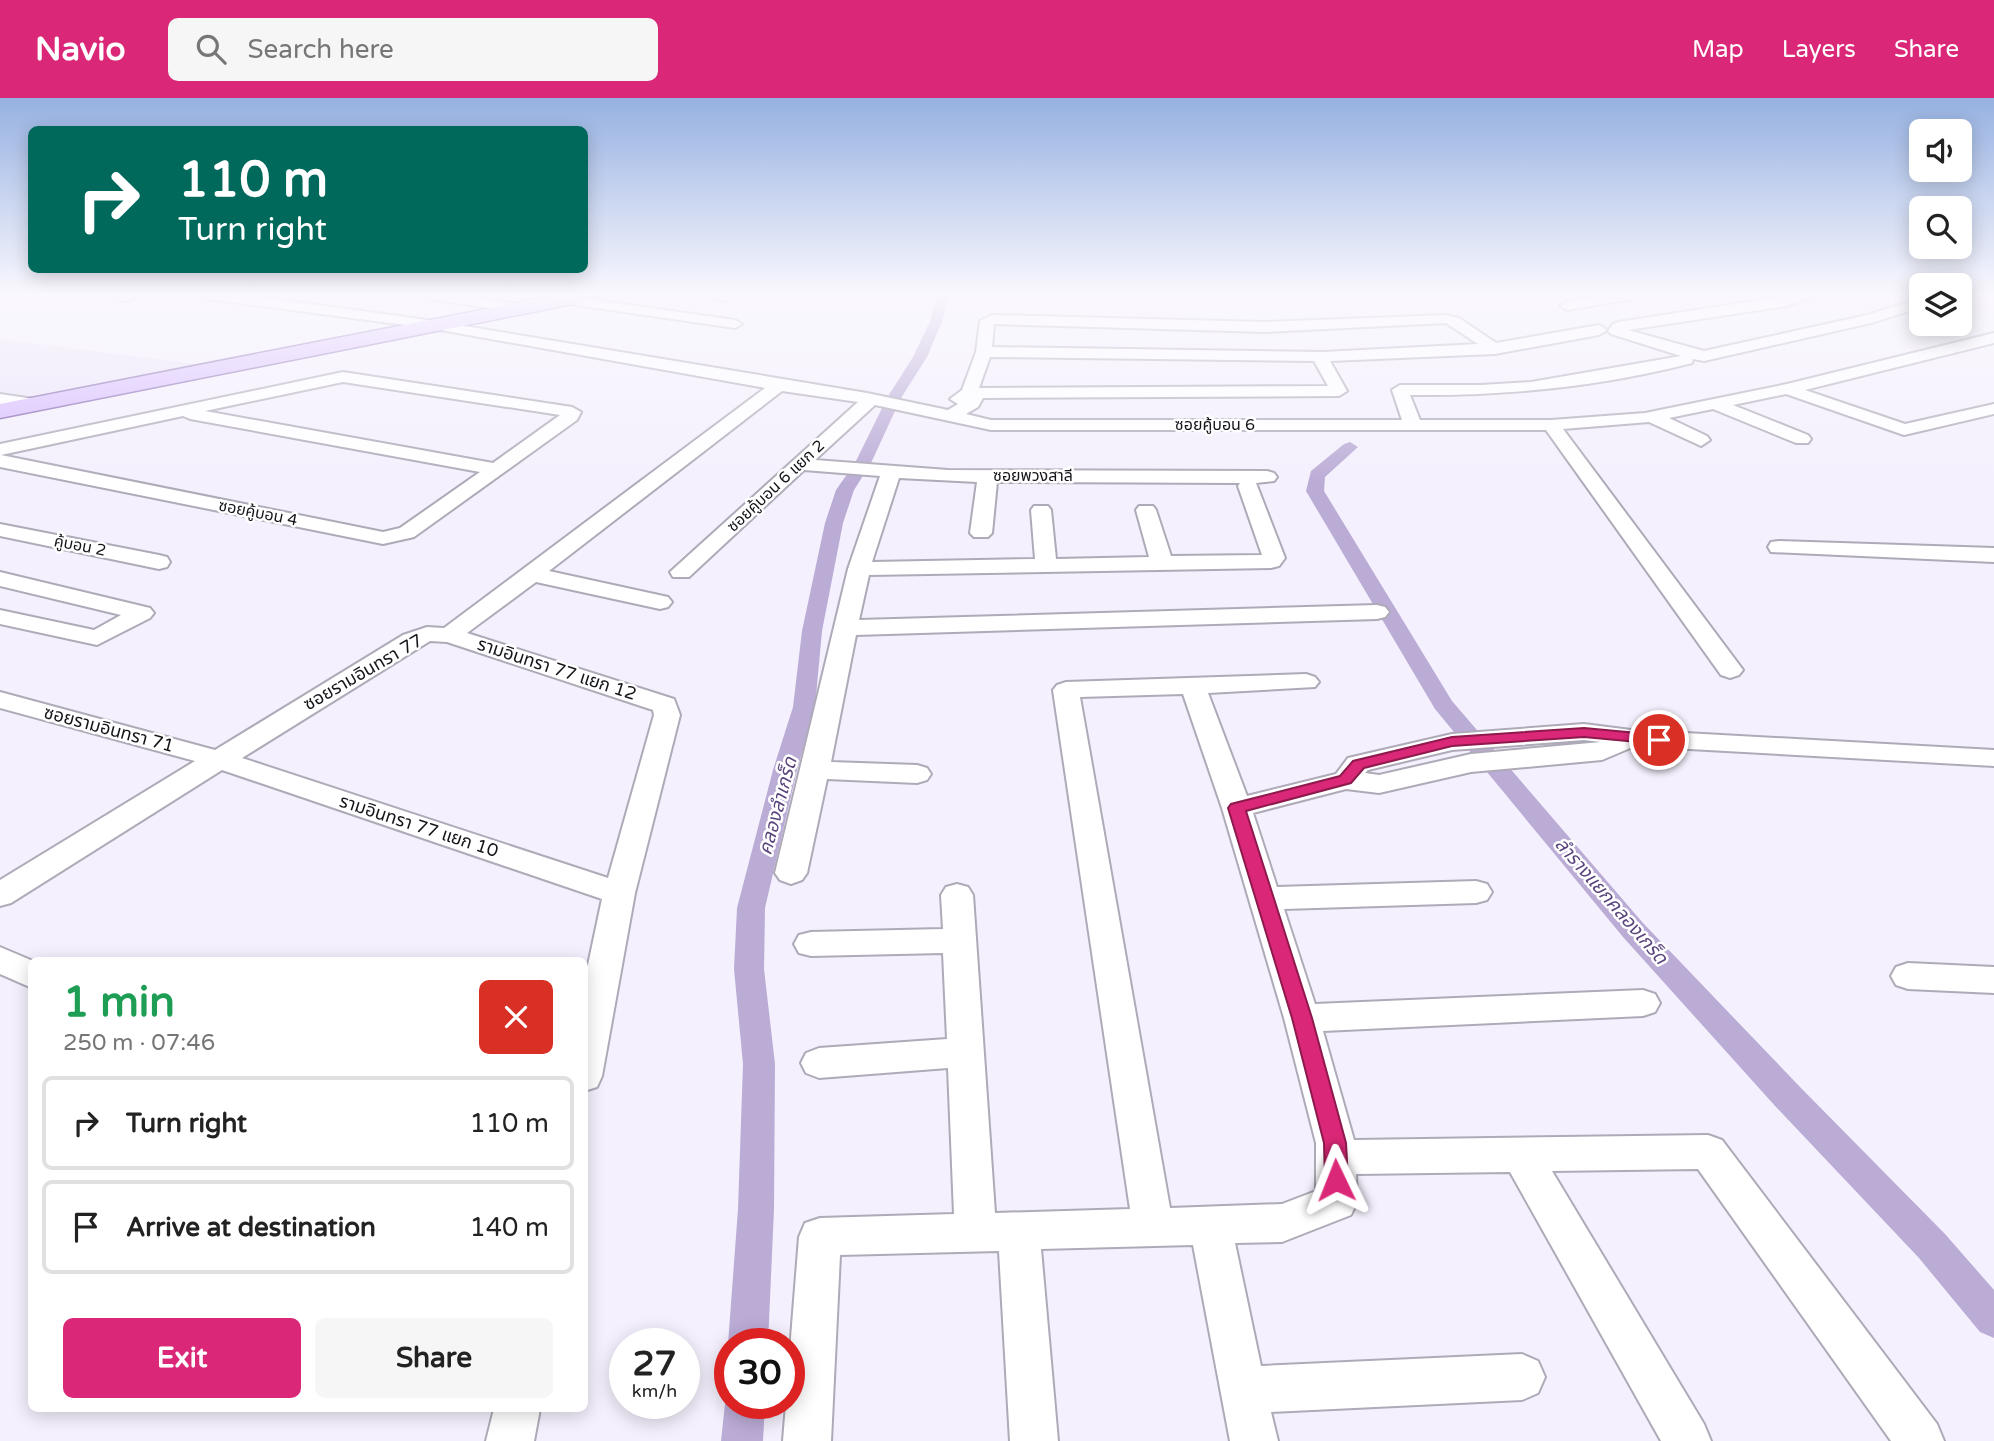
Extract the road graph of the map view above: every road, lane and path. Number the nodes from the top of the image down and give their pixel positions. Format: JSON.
{"nodes":[{"id":1,"x":1319,"y":357,"type":"edge"},
{"id":2,"x":269,"y":358,"type":"edge"},
{"id":3,"x":622,"y":358,"type":"edge"},
{"id":4,"x":982,"y":358,"type":"edge"},
{"id":5,"x":1914,"y":358,"type":"edge"},
{"id":6,"x":1686,"y":360,"type":"dead end"},
{"id":7,"x":779,"y":385,"type":"junction"},
{"id":8,"x":1787,"y":389,"type":"junction"},
{"id":9,"x":969,"y":393,"type":"junction"},
{"id":10,"x":0,"y":398,"type":"edge"},
{"id":11,"x":878,"y":400,"type":"junction"},
{"id":12,"x":34,"y":404,"type":"junction"},
{"id":13,"x":1717,"y":405,"type":"junction"},
{"id":14,"x":1994,"y":409,"type":"edge"},
{"id":15,"x":0,"y":411,"type":"edge"},
{"id":16,"x":175,"y":412,"type":"junction"},
{"id":17,"x":944,"y":415,"type":"junction"},
{"id":18,"x":1651,"y":417,"type":"junction"},
{"id":19,"x":1412,"y":423,"type":"junction"},
{"id":20,"x":1551,"y":425,"type":"junction"},
{"id":21,"x":1802,"y":439,"type":"dead end"},
{"id":22,"x":1700,"y":440,"type":"dead end"},
{"id":23,"x":0,"y":450,"type":"edge"},
{"id":24,"x":0,"y":461,"type":"edge"},
{"id":25,"x":799,"y":464,"type":"junction"},
{"id":26,"x":497,"y":468,"type":"junction"},
{"id":27,"x":888,"y":473,"type":"junction"},
{"id":28,"x":988,"y":475,"type":"junction"},
{"id":29,"x":1041,"y":510,"type":"dead end"},
{"id":30,"x":1146,"y":510,"type":"dead end"},
{"id":31,"x":0,"y":530,"type":"edge"},
{"id":32,"x":981,"y":533,"type":"dead end"},
{"id":33,"x":1779,"y":547,"type":"dead end"},
{"id":34,"x":1994,"y":555,"type":"edge"},
{"id":35,"x":159,"y":562,"type":"dead end"},
{"id":36,"x":1162,"y":564,"type":"junction"},
{"id":37,"x":1046,"y":565,"type":"junction"},
{"id":38,"x":859,"y":569,"type":"junction"},
{"id":39,"x":681,"y":572,"type":"dead end"},
{"id":40,"x":532,"y":575,"type":"junction"},
{"id":41,"x":0,"y":579,"type":"edge"},
{"id":42,"x":660,"y":601,"type":"dead end"},
{"id":43,"x":1377,"y":612,"type":"dead end"},
{"id":44,"x":0,"y":617,"type":"edge"},
{"id":45,"x":845,"y":628,"type":"junction"},
{"id":46,"x":449,"y":635,"type":"junction"},
{"id":47,"x":1730,"y":670,"type":"dead end"},
{"id":48,"x":1306,"y":682,"type":"dead end"},
{"id":49,"x":1194,"y":687,"type":"junction"},
{"id":50,"x":0,"y":700,"type":"edge"},
{"id":51,"x":1593,"y":742,"type":"junction"},
{"id":52,"x":1994,"y":758,"type":"edge"},
{"id":53,"x":218,"y":759,"type":"junction"},
{"id":54,"x":815,"y":770,"type":"junction"},
{"id":55,"x":1352,"y":772,"type":"junction"},
{"id":56,"x":916,"y":774,"type":"dead end"},
{"id":57,"x":1237,"y":808,"type":"junction"},
{"id":58,"x":790,"y":873,"type":"dead end"},
{"id":59,"x":1476,"y":892,"type":"dead end"},
{"id":60,"x":619,"y":893,"type":"junction"},
{"id":61,"x":0,"y":895,"type":"edge"},
{"id":62,"x":957,"y":895,"type":"dead end"},
{"id":63,"x":1265,"y":898,"type":"junction"},
{"id":64,"x":960,"y":941,"type":"junction"},
{"id":65,"x":811,"y":944,"type":"dead end"},
{"id":66,"x":0,"y":959,"type":"edge"},
{"id":67,"x":28,"y":973,"type":"edge"},
{"id":68,"x":1908,"y":976,"type":"dead end"},
{"id":69,"x":1994,"y":980,"type":"edge"},
{"id":70,"x":1643,"y":1003,"type":"dead end"},
{"id":71,"x":1302,"y":1018,"type":"junction"},
{"id":72,"x":965,"y":1052,"type":"junction"},
{"id":73,"x":588,"y":1055,"type":"edge"},
{"id":74,"x":819,"y":1063,"type":"dead end"},
{"id":75,"x":1521,"y":1155,"type":"junction"},
{"id":76,"x":1335,"y":1157,"type":"junction"},
{"id":77,"x":1210,"y":1225,"type":"junction"},
{"id":78,"x":1153,"y":1227,"type":"junction"},
{"id":79,"x":1019,"y":1230,"type":"junction"},
{"id":80,"x":975,"y":1231,"type":"junction"},
{"id":81,"x":1522,"y":1377,"type":"dead end"},
{"id":82,"x":1244,"y":1390,"type":"junction"},
{"id":83,"x":516,"y":1412,"type":"edge"},
{"id":84,"x":510,"y":1441,"type":"edge"},
{"id":85,"x":807,"y":1441,"type":"edge"},
{"id":86,"x":1034,"y":1441,"type":"edge"},
{"id":87,"x":1254,"y":1441,"type":"edge"},
{"id":88,"x":1687,"y":1441,"type":"edge"},
{"id":89,"x":1920,"y":1441,"type":"edge"}],
"edges":[{"from":1,"to":9,"type":"street"},
{"from":2,"to":12,"type":"main road"},
{"from":3,"to":7,"type":"street","name":"ซอยคู้บอน 6"},
{"from":4,"to":9,"type":"street"},
{"from":5,"to":8,"type":"street","name":"ซอยคู้บอน 6"},
{"from":6,"to":19,"type":"street"},
{"from":7,"to":11,"type":"street","name":"ซอยคู้บอน 6"},
{"from":7,"to":40,"type":"street","name":"ซอยรามอินทรา 77"},
{"from":8,"to":13,"type":"street","name":"ซอยคู้บอน 6"},
{"from":8,"to":14,"type":"street"},
{"from":9,"to":17,"type":"street"},
{"from":10,"to":12,"type":"street"},
{"from":11,"to":17,"type":"street","name":"ซอยคู้บอน 6"},
{"from":11,"to":25,"type":"street","name":"ซอยคู้บอน 6 แยก 2"},
{"from":12,"to":15,"type":"main road"},
{"from":13,"to":18,"type":"street","name":"ซอยคู้บอน 6"},
{"from":13,"to":21,"type":"street"},
{"from":16,"to":23,"type":"street"},
{"from":16,"to":26,"type":"street"},
{"from":16,"to":26,"type":"street","name":"ซอยคู้บอน 4"},
{"from":17,"to":19,"type":"street","name":"ซอยคู้บอน 6"},
{"from":18,"to":20,"type":"street","name":"ซอยคู้บอน 6"},
{"from":18,"to":22,"type":"street"},
{"from":19,"to":20,"type":"street","name":"ซอยคู้บอน 6"},
{"from":20,"to":47,"type":"street"},
{"from":24,"to":26,"type":"street","name":"ซอยคู้บอน 4"},
{"from":25,"to":27,"type":"street","name":"ซอยพวงสาลี"},
{"from":25,"to":39,"type":"street","name":"ซอยคู้บอน 6 แยก 2"},
{"from":27,"to":28,"type":"street","name":"ซอยพวงสาลี"},
{"from":27,"to":38,"type":"street"},
{"from":28,"to":32,"type":"street"},
{"from":28,"to":36,"type":"street","name":"ซอยพวงสาลี"},
{"from":29,"to":37,"type":"street"},
{"from":30,"to":36,"type":"street"},
{"from":31,"to":35,"type":"street","name":"คู้บอน 2"},
{"from":33,"to":34,"type":"street"},
{"from":36,"to":37,"type":"street"},
{"from":37,"to":38,"type":"street"},
{"from":38,"to":45,"type":"street"},
{"from":40,"to":42,"type":"street"},
{"from":40,"to":46,"type":"street","name":"ซอยรามอินทรา 77"},
{"from":41,"to":44,"type":"street"},
{"from":43,"to":45,"type":"street"},
{"from":45,"to":54,"type":"street"},
{"from":46,"to":53,"type":"street","name":"ซอยรามอินทรา 77"},
{"from":46,"to":60,"type":"street","name":"รามอินทรา 77 แยก 12"},
{"from":48,"to":49,"type":"street"},
{"from":49,"to":57,"type":"street"},
{"from":49,"to":78,"type":"street"},
{"from":50,"to":53,"type":"street","name":"ซอยรามอินทรา 71"},
{"from":51,"to":52,"type":"street"},
{"from":51,"to":55,"type":"street"},
{"from":51,"to":55,"type":"street"},
{"from":53,"to":60,"type":"street","name":"รามอินทรา 77 แยก 10"},
{"from":53,"to":61,"type":"street","name":"ซอยรามอินทรา 77"},
{"from":54,"to":56,"type":"street"},
{"from":54,"to":58,"type":"street"},
{"from":55,"to":57,"type":"street"},
{"from":57,"to":63,"type":"street"},
{"from":59,"to":63,"type":"street"},
{"from":60,"to":73,"type":"street"},
{"from":62,"to":64,"type":"street"},
{"from":63,"to":71,"type":"street"},
{"from":64,"to":65,"type":"street"},
{"from":64,"to":72,"type":"street"},
{"from":66,"to":67,"type":"street"},
{"from":68,"to":69,"type":"street"},
{"from":70,"to":71,"type":"street"},
{"from":71,"to":76,"type":"street"},
{"from":72,"to":74,"type":"street"},
{"from":72,"to":80,"type":"street"},
{"from":75,"to":76,"type":"street"},
{"from":75,"to":88,"type":"street"},
{"from":75,"to":89,"type":"street"},
{"from":76,"to":77,"type":"street"},
{"from":77,"to":78,"type":"street"},
{"from":77,"to":82,"type":"street"},
{"from":78,"to":79,"type":"street"},
{"from":79,"to":80,"type":"street"},
{"from":79,"to":86,"type":"street"},
{"from":80,"to":85,"type":"street"},
{"from":81,"to":82,"type":"street"},
{"from":82,"to":87,"type":"street"},
{"from":83,"to":84,"type":"street"}]}
